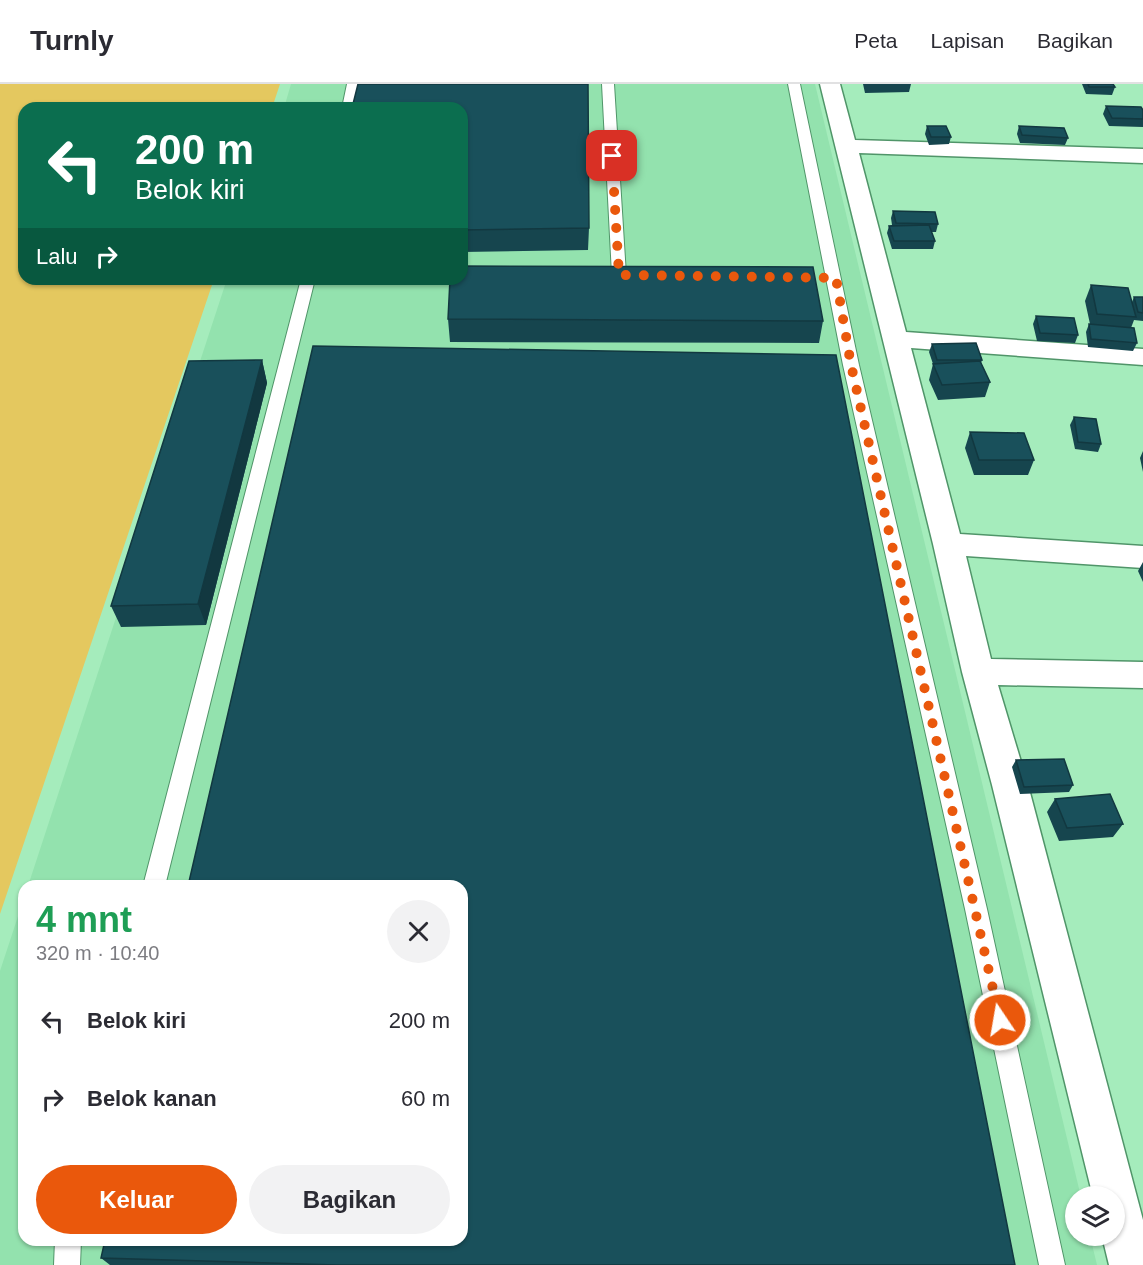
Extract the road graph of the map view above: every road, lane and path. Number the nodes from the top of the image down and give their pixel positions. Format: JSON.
{"nodes":[{"id":1,"x":353,"y":84,"type":"edge"},
{"id":2,"x":608,"y":84,"type":"edge"},
{"id":3,"x":794,"y":84,"type":"edge"},
{"id":4,"x":830,"y":84,"type":"edge"},
{"id":5,"x":349,"y":102,"type":"edge"},
{"id":6,"x":846,"y":146,"type":"junction"},
{"id":7,"x":1143,"y":156,"type":"edge"},
{"id":8,"x":619,"y":275,"type":"edge"},
{"id":9,"x":307,"y":285,"type":"edge"},
{"id":10,"x":896,"y":339,"type":"junction"},
{"id":11,"x":1143,"y":357,"type":"edge"},
{"id":12,"x":948,"y":544,"type":"junction"},
{"id":13,"x":1143,"y":557,"type":"edge"},
{"id":14,"x":978,"y":672,"type":"junction"},
{"id":15,"x":1143,"y":675,"type":"edge"},
{"id":16,"x":156,"y":880,"type":"edge"},
{"id":17,"x":68,"y":1246,"type":"edge"},
{"id":18,"x":67,"y":1265,"type":"edge"},
{"id":19,"x":1052,"y":1265,"type":"edge"},
{"id":20,"x":1132,"y":1265,"type":"edge"}],
"edges":[{"from":1,"to":5,"type":"lane"},
{"from":2,"to":8,"type":"lane"},
{"from":3,"to":19,"type":"lane"},
{"from":4,"to":6,"type":"street"},
{"from":6,"to":7,"type":"street"},
{"from":6,"to":10,"type":"street"},
{"from":9,"to":16,"type":"lane"},
{"from":10,"to":11,"type":"street"},
{"from":10,"to":12,"type":"street"},
{"from":12,"to":13,"type":"street"},
{"from":12,"to":14,"type":"street"},
{"from":14,"to":15,"type":"street"},
{"from":14,"to":20,"type":"street"},
{"from":17,"to":18,"type":"lane"}]}
